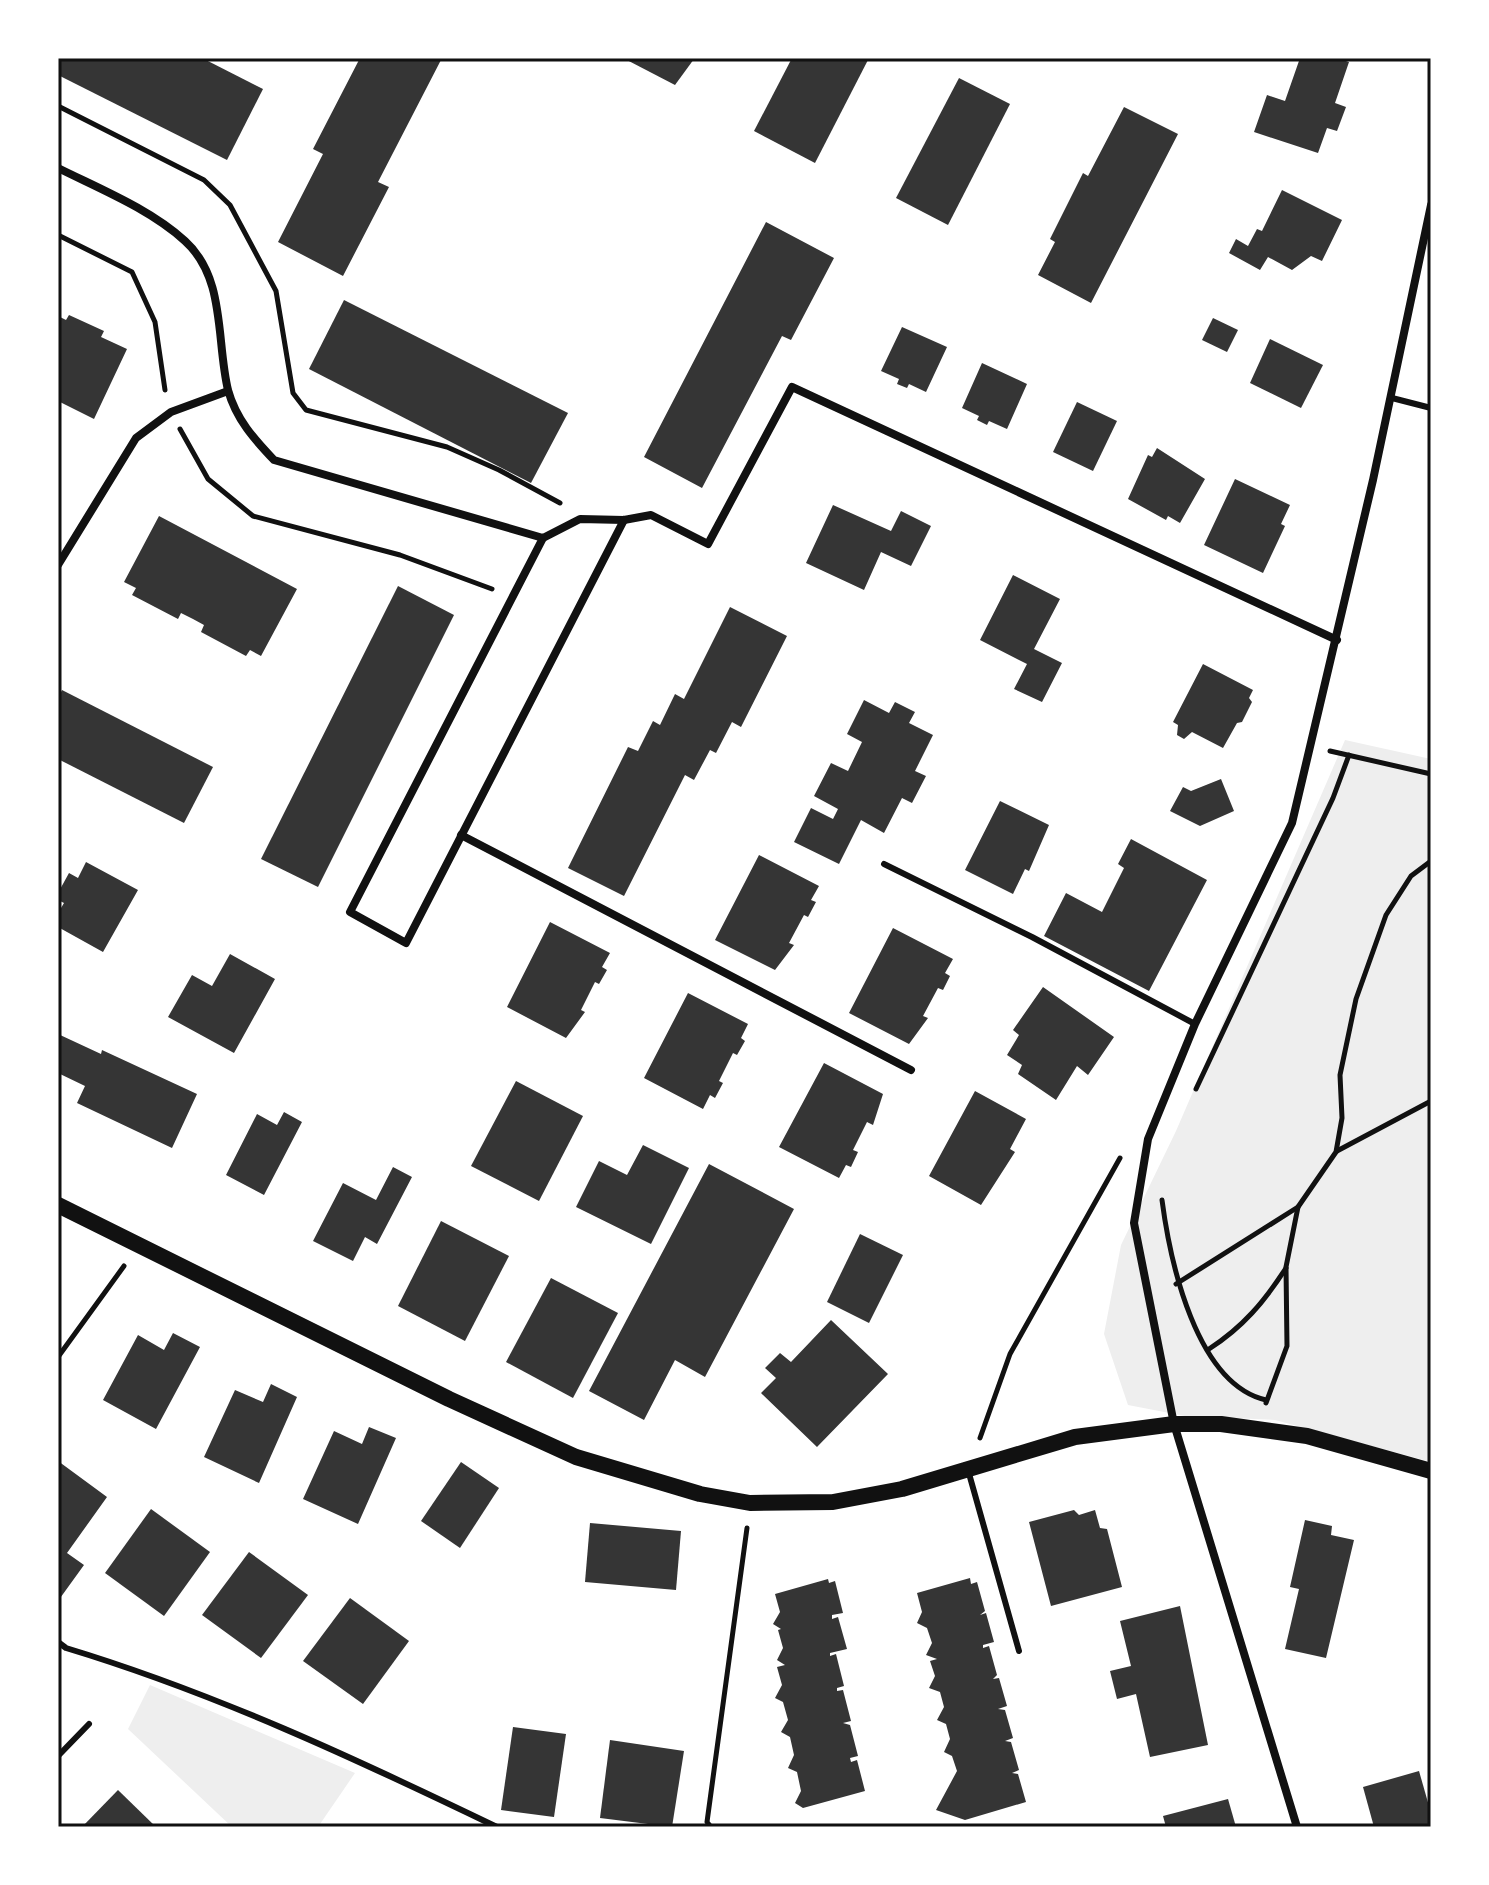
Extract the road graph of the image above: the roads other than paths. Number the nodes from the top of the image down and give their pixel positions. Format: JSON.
{"nodes":[{"id":1,"x":58,"y":168,"type":"edge"},
{"id":2,"x":1431,"y":205,"type":"edge"},
{"id":3,"x":228,"y":391,"type":"junction"},
{"id":4,"x":1392,"y":398,"type":"junction"},
{"id":5,"x":1431,"y":408,"type":"edge"},
{"id":6,"x":624,"y":520,"type":"junction"},
{"id":7,"x":543,"y":538,"type":"junction"},
{"id":8,"x":58,"y":565,"type":"edge"},
{"id":9,"x":1337,"y":640,"type":"junction"},
{"id":10,"x":461,"y":835,"type":"junction"},
{"id":11,"x":884,"y":864,"type":"dead end"},
{"id":12,"x":1195,"y":1024,"type":"junction"},
{"id":13,"x":911,"y":1070,"type":"dead end"},
{"id":14,"x":58,"y":1205,"type":"edge"},
{"id":15,"x":1174,"y":1424,"type":"junction"},
{"id":16,"x":968,"y":1470,"type":"junction"},
{"id":17,"x":1431,"y":1471,"type":"edge"},
{"id":18,"x":58,"y":1642,"type":"edge"},
{"id":19,"x":1019,"y":1651,"type":"dead end"},
{"id":20,"x":89,"y":1724,"type":"dead end"},
{"id":21,"x":58,"y":1756,"type":"edge"},
{"id":22,"x":497,"y":1827,"type":"edge"},
{"id":23,"x":1297,"y":1827,"type":"edge"}],
"edges":[{"from":1,"to":3,"type":"street"},
{"from":2,"to":4,"type":"street"},
{"from":3,"to":7,"type":"street"},
{"from":3,"to":8,"type":"street"},
{"from":4,"to":5,"type":"lane"},
{"from":4,"to":9,"type":"street"},
{"from":6,"to":7,"type":"street"},
{"from":6,"to":9,"type":"street"},
{"from":6,"to":10,"type":"street"},
{"from":7,"to":10,"type":"street"},
{"from":9,"to":12,"type":"street"},
{"from":10,"to":13,"type":"street"},
{"from":11,"to":12,"type":"lane"},
{"from":12,"to":15,"type":"street"},
{"from":14,"to":16,"type":"main road"},
{"from":15,"to":16,"type":"main road"},
{"from":15,"to":17,"type":"main road"},
{"from":15,"to":23,"type":"street"},
{"from":16,"to":19,"type":"lane"},
{"from":18,"to":22,"type":"lane"},
{"from":20,"to":21,"type":"lane"}]}
